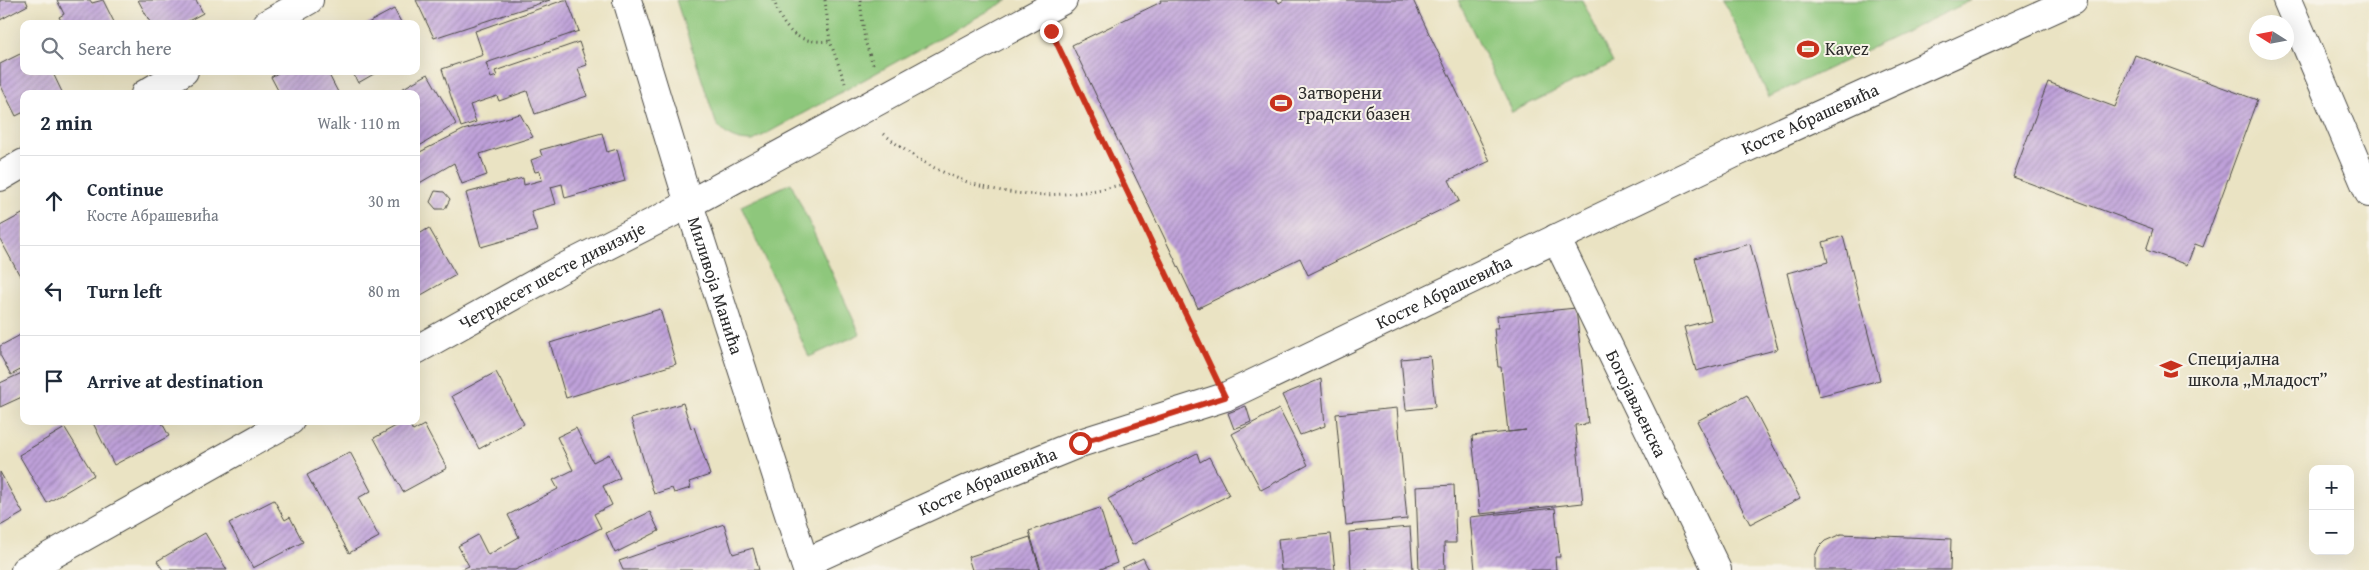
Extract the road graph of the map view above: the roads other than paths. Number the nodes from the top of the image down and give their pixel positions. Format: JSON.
{"nodes":[{"id":1,"x":309,"y":0,"type":"edge"},
{"id":2,"x":627,"y":0,"type":"edge"},
{"id":3,"x":1062,"y":0,"type":"edge"},
{"id":4,"x":2073,"y":0,"type":"edge"},
{"id":5,"x":2287,"y":0,"type":"edge"},
{"id":6,"x":274,"y":20,"type":"edge"},
{"id":7,"x":177,"y":75,"type":"edge"},
{"id":8,"x":152,"y":90,"type":"edge"},
{"id":9,"x":20,"y":165,"type":"edge"},
{"id":10,"x":0,"y":177,"type":"edge"},
{"id":11,"x":2369,"y":193,"type":"edge"},
{"id":12,"x":689,"y":204,"type":"junction"},
{"id":13,"x":1556,"y":238,"type":"junction"},
{"id":14,"x":420,"y":348,"type":"edge"},
{"id":15,"x":283,"y":425,"type":"edge"},
{"id":16,"x":806,"y":566,"type":"edge"},
{"id":17,"x":25,"y":570,"type":"edge"},
{"id":18,"x":1717,"y":570,"type":"edge"}],
"edges":[{"from":1,"to":6,"type":"street"},
{"from":2,"to":12,"type":"street","name":"Миливоја Манића"},
{"from":3,"to":12,"type":"street","name":"Четрдесет шесте дивизије"},
{"from":4,"to":13,"type":"street","name":"Косте Абрашевића"},
{"from":5,"to":11,"type":"street"},
{"from":7,"to":8,"type":"street"},
{"from":9,"to":10,"type":"street"},
{"from":12,"to":14,"type":"street","name":"Четрдесет шесте дивизије"},
{"from":12,"to":16,"type":"street","name":"Миливоја Манића"},
{"from":13,"to":16,"type":"street","name":"Косте Абрашевића"},
{"from":13,"to":18,"type":"street","name":"Богојављенска"},
{"from":15,"to":17,"type":"street"}]}
